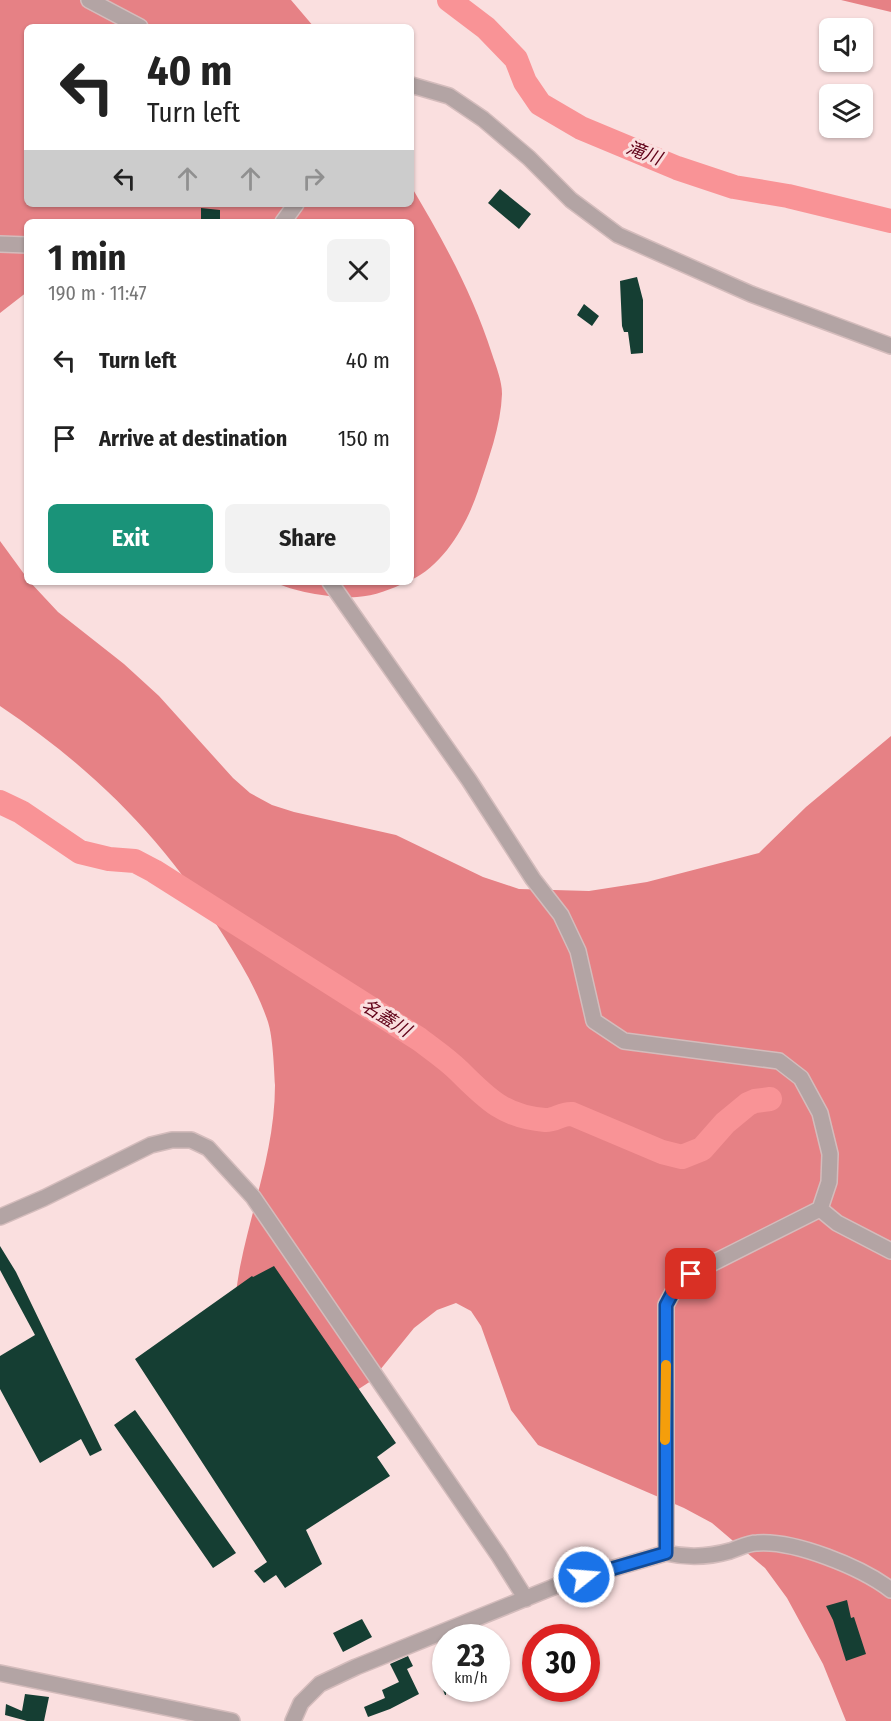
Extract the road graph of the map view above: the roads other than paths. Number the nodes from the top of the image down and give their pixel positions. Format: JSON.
{"nodes":[{"id":1,"x":89,"y":0,"type":"edge"},
{"id":2,"x":134,"y":24,"type":"edge"},
{"id":3,"x":414,"y":86,"type":"edge"},
{"id":4,"x":0,"y":244,"type":"edge"},
{"id":5,"x":24,"y":244,"type":"edge"},
{"id":6,"x":891,"y":346,"type":"edge"},
{"id":7,"x":332,"y":585,"type":"edge"},
{"id":8,"x":820,"y":1209,"type":"junction"},
{"id":9,"x":0,"y":1217,"type":"edge"},
{"id":10,"x":891,"y":1251,"type":"edge"},
{"id":11,"x":666,"y":1553,"type":"junction"},
{"id":12,"x":891,"y":1590,"type":"edge"},
{"id":13,"x":526,"y":1599,"type":"junction"},
{"id":14,"x":0,"y":1673,"type":"edge"},
{"id":15,"x":232,"y":1721,"type":"edge"},
{"id":16,"x":293,"y":1721,"type":"edge"}],
"edges":[{"from":1,"to":2,"type":"street"},
{"from":3,"to":6,"type":"street"},
{"from":4,"to":5,"type":"street"},
{"from":7,"to":8,"type":"street"},
{"from":8,"to":10,"type":"street"},
{"from":8,"to":11,"type":"street"},
{"from":9,"to":13,"type":"street"},
{"from":11,"to":12,"type":"street"},
{"from":11,"to":13,"type":"street"},
{"from":13,"to":16,"type":"street"},
{"from":14,"to":15,"type":"street"}]}
